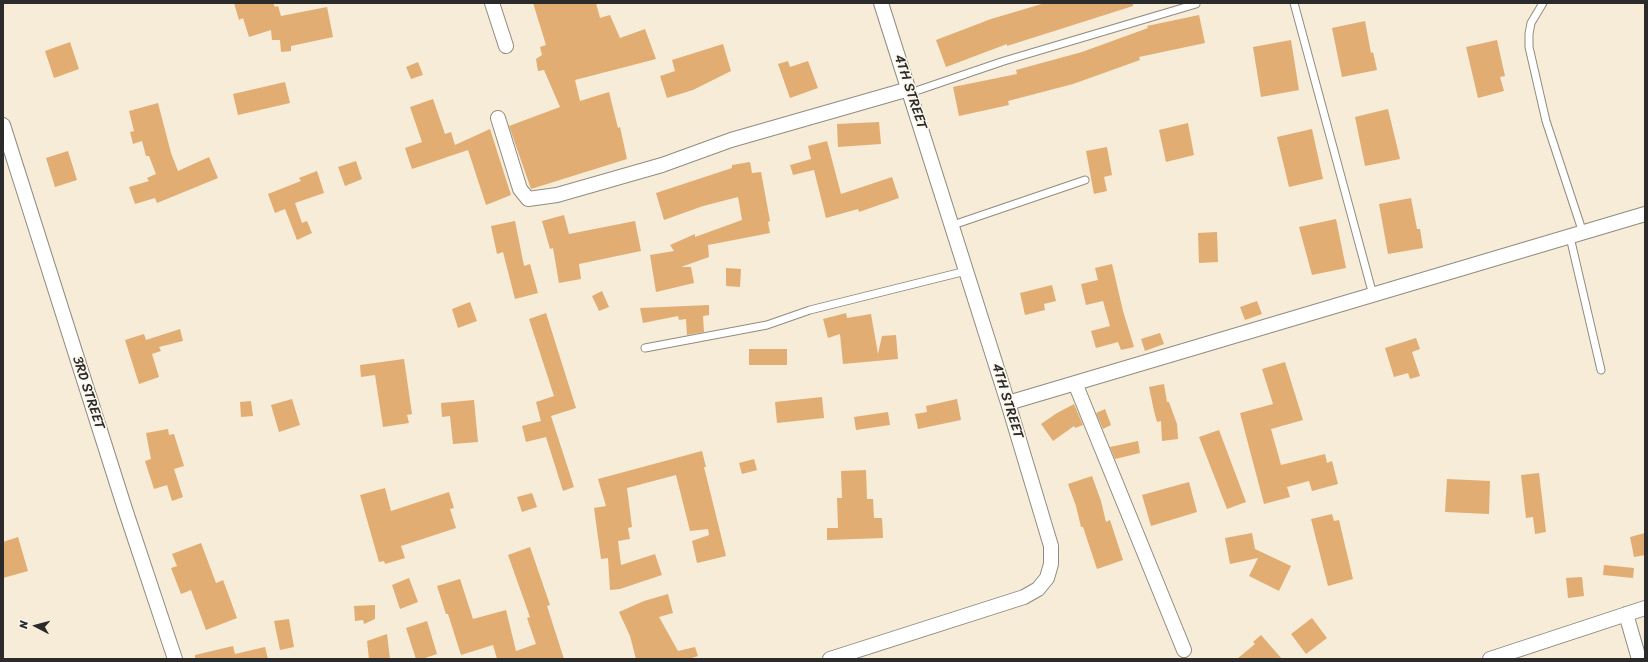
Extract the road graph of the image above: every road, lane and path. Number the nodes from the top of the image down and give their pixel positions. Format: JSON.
{"nodes":[{"id":1,"x":492,"y":3,"type":"edge"},
{"id":2,"x":881,"y":3,"type":"edge"},
{"id":3,"x":1294,"y":3,"type":"edge"},
{"id":4,"x":1543,"y":3,"type":"edge"},
{"id":5,"x":1196,"y":4,"type":"edge"},
{"id":6,"x":506,"y":46,"type":"dead end"},
{"id":7,"x":909,"y":91,"type":"junction"},
{"id":8,"x":498,"y":118,"type":"dead end"},
{"id":9,"x":3,"y":125,"type":"edge"},
{"id":10,"x":1085,"y":180,"type":"dead end"},
{"id":11,"x":1645,"y":214,"type":"edge"},
{"id":12,"x":953,"y":225,"type":"junction"},
{"id":13,"x":1577,"y":235,"type":"junction"},
{"id":14,"x":966,"y":271,"type":"junction"},
{"id":15,"x":1373,"y":295,"type":"junction"},
{"id":16,"x":644,"y":348,"type":"dead end"},
{"id":17,"x":1601,"y":370,"type":"dead end"},
{"id":18,"x":1075,"y":383,"type":"junction"},
{"id":19,"x":1008,"y":403,"type":"junction"},
{"id":20,"x":1645,"y":608,"type":"edge"},
{"id":21,"x":1626,"y":614,"type":"junction"},
{"id":22,"x":1184,"y":650,"type":"dead end"},
{"id":23,"x":834,"y":658,"type":"edge"},
{"id":24,"x":175,"y":659,"type":"edge"},
{"id":25,"x":1490,"y":659,"type":"edge"},
{"id":26,"x":1639,"y":659,"type":"edge"}],
"edges":[{"from":1,"to":6,"type":"street"},
{"from":2,"to":7,"type":"street","name":"4TH STREET"},
{"from":3,"to":15,"type":"lane"},
{"from":4,"to":13,"type":"lane"},
{"from":5,"to":7,"type":"lane"},
{"from":7,"to":8,"type":"street"},
{"from":7,"to":12,"type":"street","name":"4TH STREET"},
{"from":9,"to":24,"type":"street","name":"3RD STREET"},
{"from":10,"to":12,"type":"lane"},
{"from":11,"to":13,"type":"street"},
{"from":12,"to":14,"type":"street","name":"4TH STREET"},
{"from":13,"to":15,"type":"street"},
{"from":13,"to":17,"type":"lane"},
{"from":14,"to":16,"type":"lane"},
{"from":14,"to":19,"type":"street","name":"4TH STREET"},
{"from":15,"to":18,"type":"street"},
{"from":18,"to":19,"type":"street"},
{"from":18,"to":22,"type":"street"},
{"from":19,"to":23,"type":"street","name":"4TH STREET"},
{"from":20,"to":21,"type":"street"},
{"from":21,"to":25,"type":"street"},
{"from":21,"to":26,"type":"street"}]}
